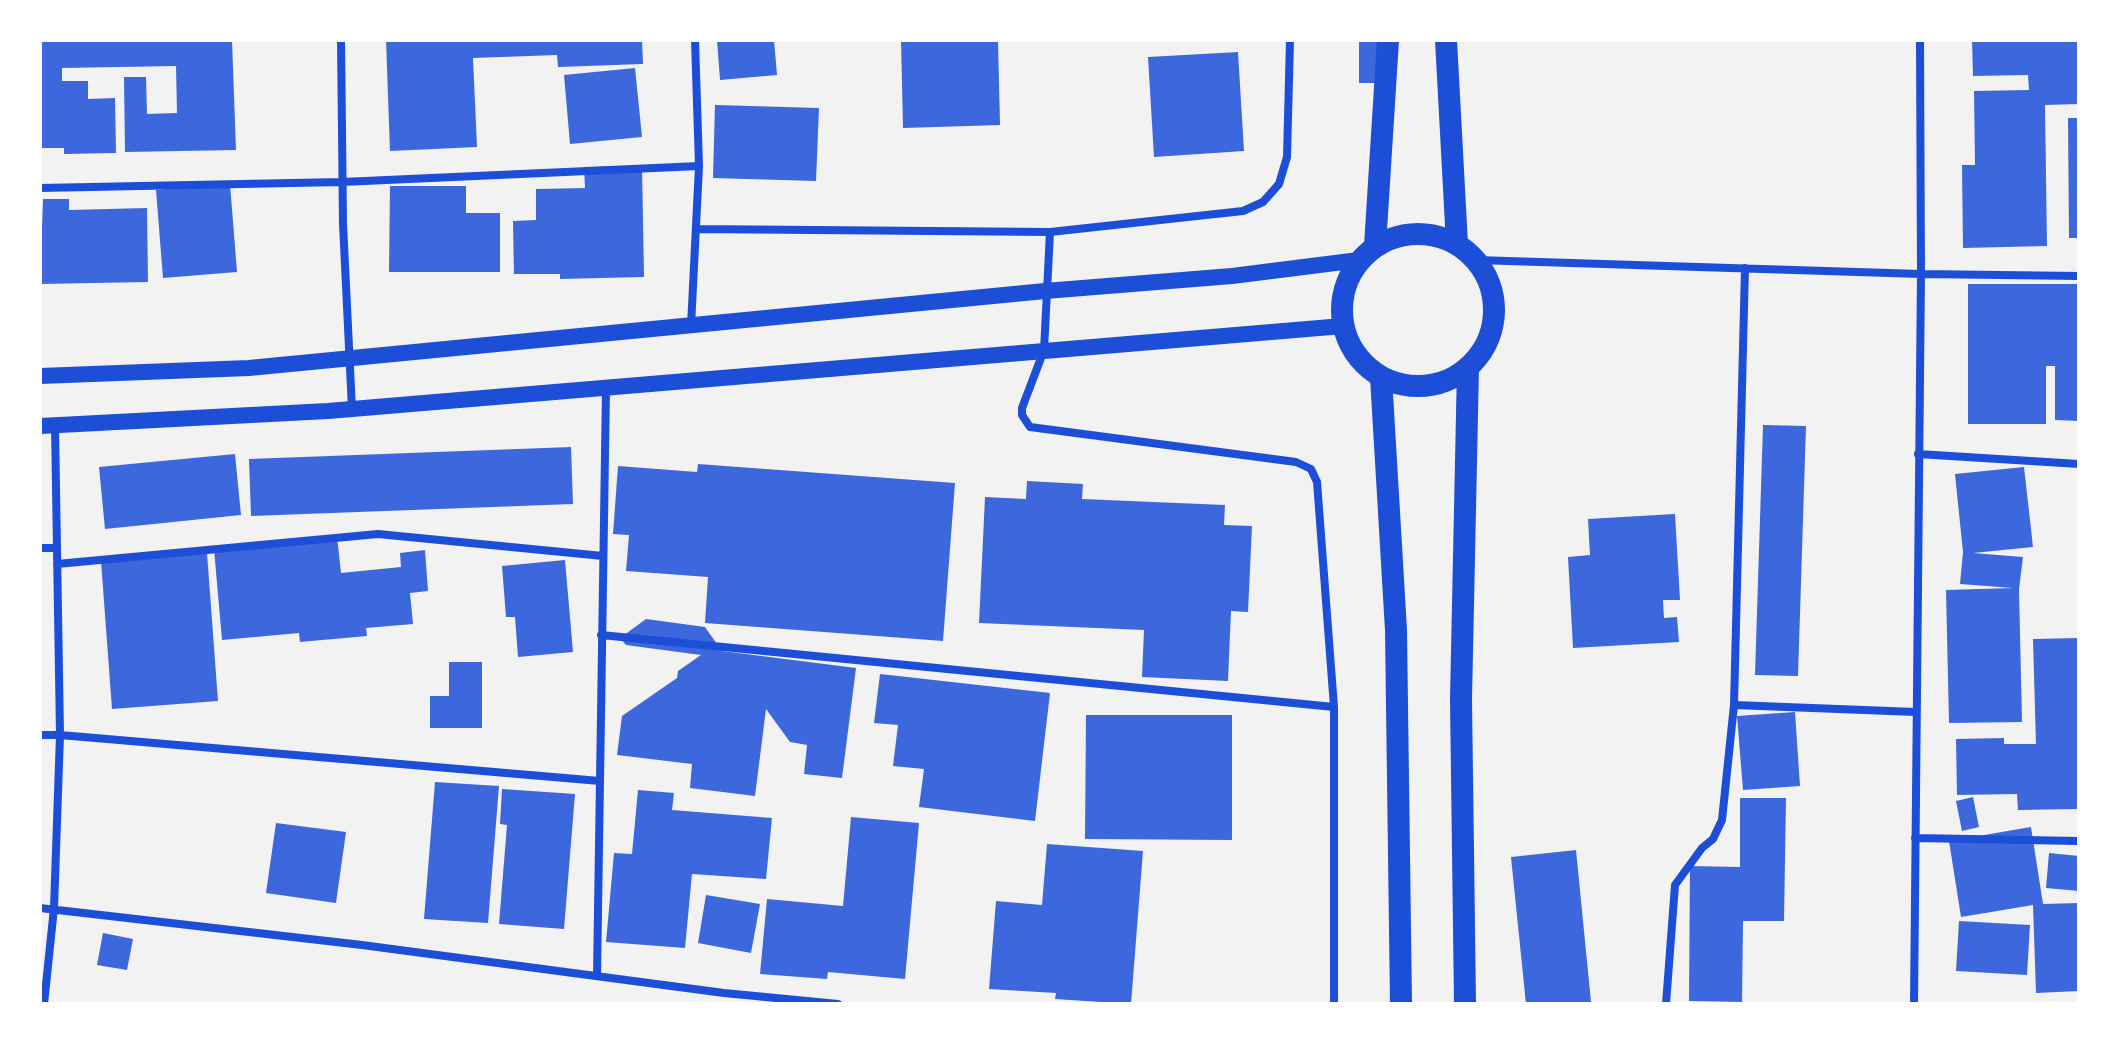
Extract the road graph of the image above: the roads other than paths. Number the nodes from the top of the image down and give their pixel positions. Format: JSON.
{"nodes":[{"id":1,"x":341,"y":40,"type":"edge"},
{"id":2,"x":695,"y":40,"type":"edge"},
{"id":3,"x":1290,"y":40,"type":"edge"},
{"id":4,"x":1388,"y":40,"type":"edge"},
{"id":5,"x":1446,"y":40,"type":"edge"},
{"id":6,"x":1920,"y":40,"type":"edge"},
{"id":7,"x":699,"y":166,"type":"junction"},
{"id":8,"x":342,"y":182,"type":"junction"},
{"id":9,"x":40,"y":188,"type":"edge"},
{"id":10,"x":696,"y":229,"type":"junction"},
{"id":11,"x":1050,"y":232,"type":"junction"},
{"id":12,"x":1457,"y":244,"type":"junction"},
{"id":13,"x":1367,"y":253,"type":"junction"},
{"id":14,"x":1476,"y":260,"type":"junction"},
{"id":15,"x":1745,"y":268,"type":"junction"},
{"id":16,"x":1921,"y":274,"type":"junction"},
{"id":17,"x":2079,"y":276,"type":"edge"},
{"id":18,"x":1045,"y":291,"type":"junction"},
{"id":19,"x":691,"y":326,"type":"junction"},
{"id":20,"x":1343,"y":326,"type":"junction"},
{"id":21,"x":1044,"y":350,"type":"junction"},
{"id":22,"x":351,"y":359,"type":"junction"},
{"id":23,"x":1468,"y":367,"type":"junction"},
{"id":24,"x":40,"y":376,"type":"edge"},
{"id":25,"x":1381,"y":377,"type":"junction"},
{"id":26,"x":606,"y":388,"type":"junction"},
{"id":27,"x":352,"y":409,"type":"junction"},
{"id":28,"x":48,"y":426,"type":"edge"},
{"id":29,"x":1918,"y":454,"type":"junction"},
{"id":30,"x":2079,"y":464,"type":"edge"},
{"id":31,"x":40,"y":548,"type":"edge"},
{"id":32,"x":57,"y":548,"type":"junction"},
{"id":33,"x":603,"y":556,"type":"junction"},
{"id":34,"x":57,"y":564,"type":"junction"},
{"id":35,"x":601,"y":635,"type":"junction"},
{"id":36,"x":1734,"y":705,"type":"junction"},
{"id":37,"x":1334,"y":707,"type":"junction"},
{"id":38,"x":1916,"y":712,"type":"junction"},
{"id":39,"x":40,"y":735,"type":"edge"},
{"id":40,"x":60,"y":735,"type":"junction"},
{"id":41,"x":600,"y":781,"type":"junction"},
{"id":42,"x":1915,"y":838,"type":"junction"},
{"id":43,"x":2079,"y":841,"type":"edge"},
{"id":44,"x":40,"y":908,"type":"edge"},
{"id":45,"x":54,"y":908,"type":"junction"},
{"id":46,"x":597,"y":976,"type":"junction"},
{"id":47,"x":44,"y":1004,"type":"edge"},
{"id":48,"x":838,"y":1004,"type":"edge"},
{"id":49,"x":1334,"y":1004,"type":"edge"},
{"id":50,"x":1401,"y":1004,"type":"edge"},
{"id":51,"x":1465,"y":1004,"type":"edge"},
{"id":52,"x":1666,"y":1004,"type":"edge"},
{"id":53,"x":1914,"y":1004,"type":"edge"}],
"edges":[{"from":1,"to":8,"type":"street"},
{"from":2,"to":7,"type":"street"},
{"from":3,"to":11,"type":"street"},
{"from":4,"to":13,"type":"highway"},
{"from":5,"to":12,"type":"highway"},
{"from":6,"to":16,"type":"street"},
{"from":7,"to":8,"type":"street"},
{"from":7,"to":10,"type":"street"},
{"from":8,"to":9,"type":"street"},
{"from":8,"to":22,"type":"street"},
{"from":10,"to":11,"type":"street"},
{"from":10,"to":19,"type":"street"},
{"from":11,"to":18,"type":"street"},
{"from":12,"to":13,"type":"highway"},
{"from":12,"to":14,"type":"highway"},
{"from":13,"to":18,"type":"main road"},
{"from":13,"to":20,"type":"highway"},
{"from":14,"to":15,"type":"street"},
{"from":14,"to":23,"type":"highway"},
{"from":15,"to":16,"type":"street"},
{"from":15,"to":36,"type":"street"},
{"from":16,"to":17,"type":"street"},
{"from":16,"to":29,"type":"street"},
{"from":18,"to":19,"type":"main road"},
{"from":18,"to":21,"type":"street"},
{"from":19,"to":22,"type":"main road"},
{"from":20,"to":21,"type":"main road"},
{"from":20,"to":25,"type":"highway"},
{"from":21,"to":26,"type":"main road"},
{"from":21,"to":37,"type":"street"},
{"from":22,"to":24,"type":"main road"},
{"from":22,"to":27,"type":"street"},
{"from":23,"to":25,"type":"highway"},
{"from":23,"to":51,"type":"highway"},
{"from":25,"to":50,"type":"highway"},
{"from":26,"to":27,"type":"main road"},
{"from":26,"to":33,"type":"street"},
{"from":27,"to":28,"type":"main road"},
{"from":28,"to":32,"type":"street"},
{"from":29,"to":30,"type":"street"},
{"from":29,"to":38,"type":"street"},
{"from":31,"to":32,"type":"street"},
{"from":32,"to":34,"type":"street"},
{"from":33,"to":34,"type":"street"},
{"from":33,"to":35,"type":"street"},
{"from":34,"to":40,"type":"street"},
{"from":35,"to":37,"type":"street"},
{"from":35,"to":41,"type":"street"},
{"from":36,"to":38,"type":"street"},
{"from":36,"to":52,"type":"street"},
{"from":37,"to":49,"type":"street"},
{"from":38,"to":42,"type":"street"},
{"from":39,"to":40,"type":"street"},
{"from":40,"to":41,"type":"street"},
{"from":40,"to":45,"type":"street"},
{"from":41,"to":46,"type":"street"},
{"from":42,"to":43,"type":"street"},
{"from":42,"to":53,"type":"street"},
{"from":44,"to":45,"type":"street"},
{"from":45,"to":46,"type":"street"},
{"from":45,"to":47,"type":"street"},
{"from":46,"to":48,"type":"street"}]}
